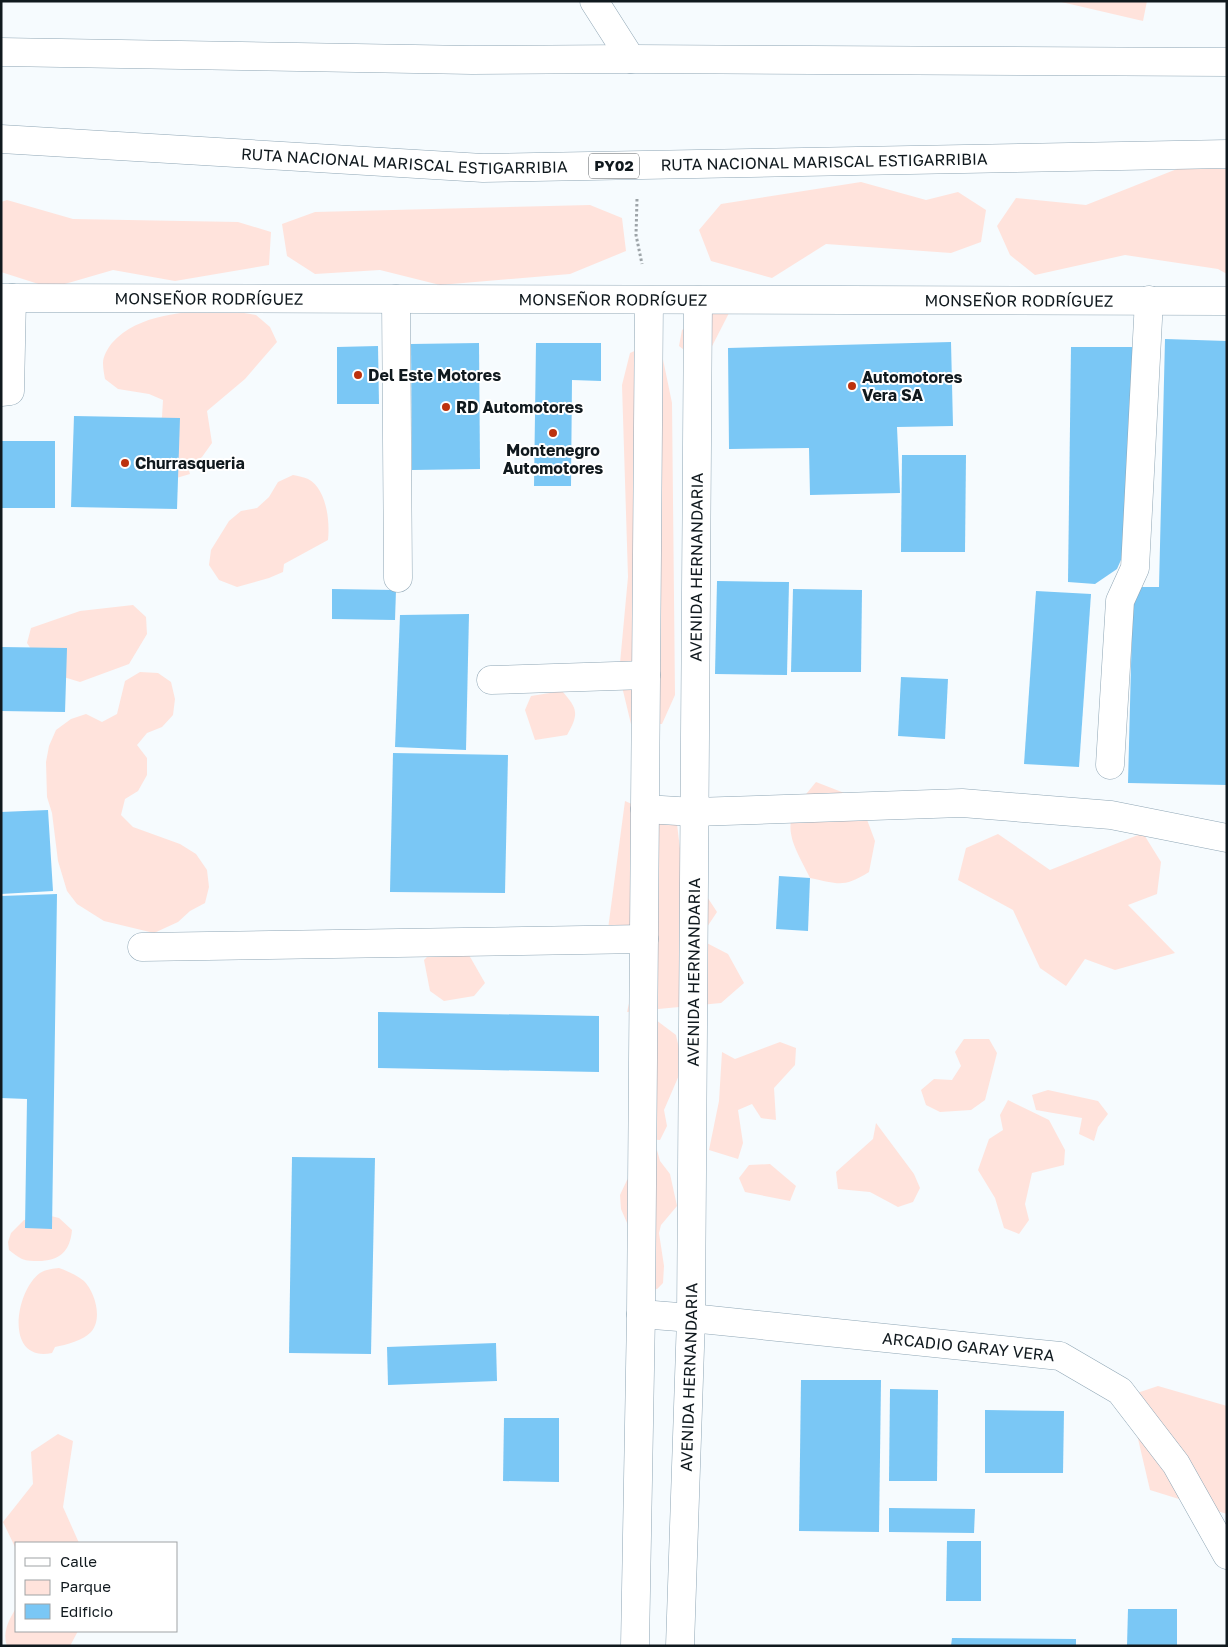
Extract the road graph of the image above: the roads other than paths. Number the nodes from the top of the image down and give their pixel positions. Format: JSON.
{"nodes":[{"id":1,"x":594,"y":1,"type":"edge"},
{"id":2,"x":1,"y":52,"type":"edge"},
{"id":3,"x":631,"y":59,"type":"junction"},
{"id":4,"x":1227,"y":62,"type":"edge"},
{"id":5,"x":1,"y":139,"type":"edge"},
{"id":6,"x":1227,"y":154,"type":"edge"},
{"id":7,"x":7,"y":298,"type":"edge"},
{"id":8,"x":396,"y":300,"type":"junction"},
{"id":9,"x":649,"y":300,"type":"junction"},
{"id":10,"x":698,"y":300,"type":"junction"},
{"id":11,"x":1149,"y":300,"type":"junction"},
{"id":12,"x":1227,"y":301,"type":"edge"},
{"id":13,"x":6,"y":361,"type":"edge"},
{"id":14,"x":4,"y":397,"type":"edge"},
{"id":15,"x":398,"y":578,"type":"dead end"},
{"id":16,"x":646,"y":675,"type":"junction"},
{"id":17,"x":491,"y":680,"type":"dead end"},
{"id":18,"x":1110,"y":765,"type":"dead end"},
{"id":19,"x":645,"y":809,"type":"junction"},
{"id":20,"x":694,"y":812,"type":"junction"},
{"id":21,"x":1227,"y":838,"type":"edge"},
{"id":22,"x":644,"y":939,"type":"junction"},
{"id":23,"x":142,"y":947,"type":"dead end"},
{"id":24,"x":641,"y":1314,"type":"junction"},
{"id":25,"x":691,"y":1318,"type":"junction"},
{"id":26,"x":1227,"y":1555,"type":"edge"},
{"id":27,"x":635,"y":1646,"type":"edge"},
{"id":28,"x":680,"y":1646,"type":"edge"}],
"edges":[{"from":1,"to":3,"type":"main road"},
{"from":2,"to":3,"type":"main road"},
{"from":3,"to":4,"type":"main road"},
{"from":5,"to":6,"type":"main road","name":"RUTA NACIONAL MARISCAL ESTIGARRIBIA","number":"PY02"},
{"from":7,"to":8,"type":"main road","name":"MONSEÑOR RODRÍGUEZ"},
{"from":7,"to":13,"type":"main road"},
{"from":8,"to":9,"type":"main road","name":"MONSEÑOR RODRÍGUEZ"},
{"from":8,"to":15,"type":"main road"},
{"from":9,"to":10,"type":"main road","name":"MONSEÑOR RODRÍGUEZ"},
{"from":9,"to":16,"type":"main road"},
{"from":10,"to":11,"type":"main road","name":"MONSEÑOR RODRÍGUEZ"},
{"from":10,"to":20,"type":"main road","name":"AVENIDA HERNANDARIA"},
{"from":11,"to":12,"type":"main road","name":"MONSEÑOR RODRÍGUEZ"},
{"from":11,"to":18,"type":"main road"},
{"from":13,"to":14,"type":"main road"},
{"from":16,"to":17,"type":"main road"},
{"from":16,"to":19,"type":"main road"},
{"from":19,"to":20,"type":"main road"},
{"from":19,"to":22,"type":"main road"},
{"from":20,"to":21,"type":"main road"},
{"from":20,"to":25,"type":"main road","name":"AVENIDA HERNANDARIA"},
{"from":22,"to":23,"type":"main road"},
{"from":22,"to":24,"type":"main road"},
{"from":24,"to":25,"type":"main road","name":"ARCADIO GARAY VERA"},
{"from":24,"to":27,"type":"main road"},
{"from":25,"to":26,"type":"main road","name":"ARCADIO GARAY VERA"},
{"from":25,"to":28,"type":"main road","name":"AVENIDA HERNANDARIA"}]}
